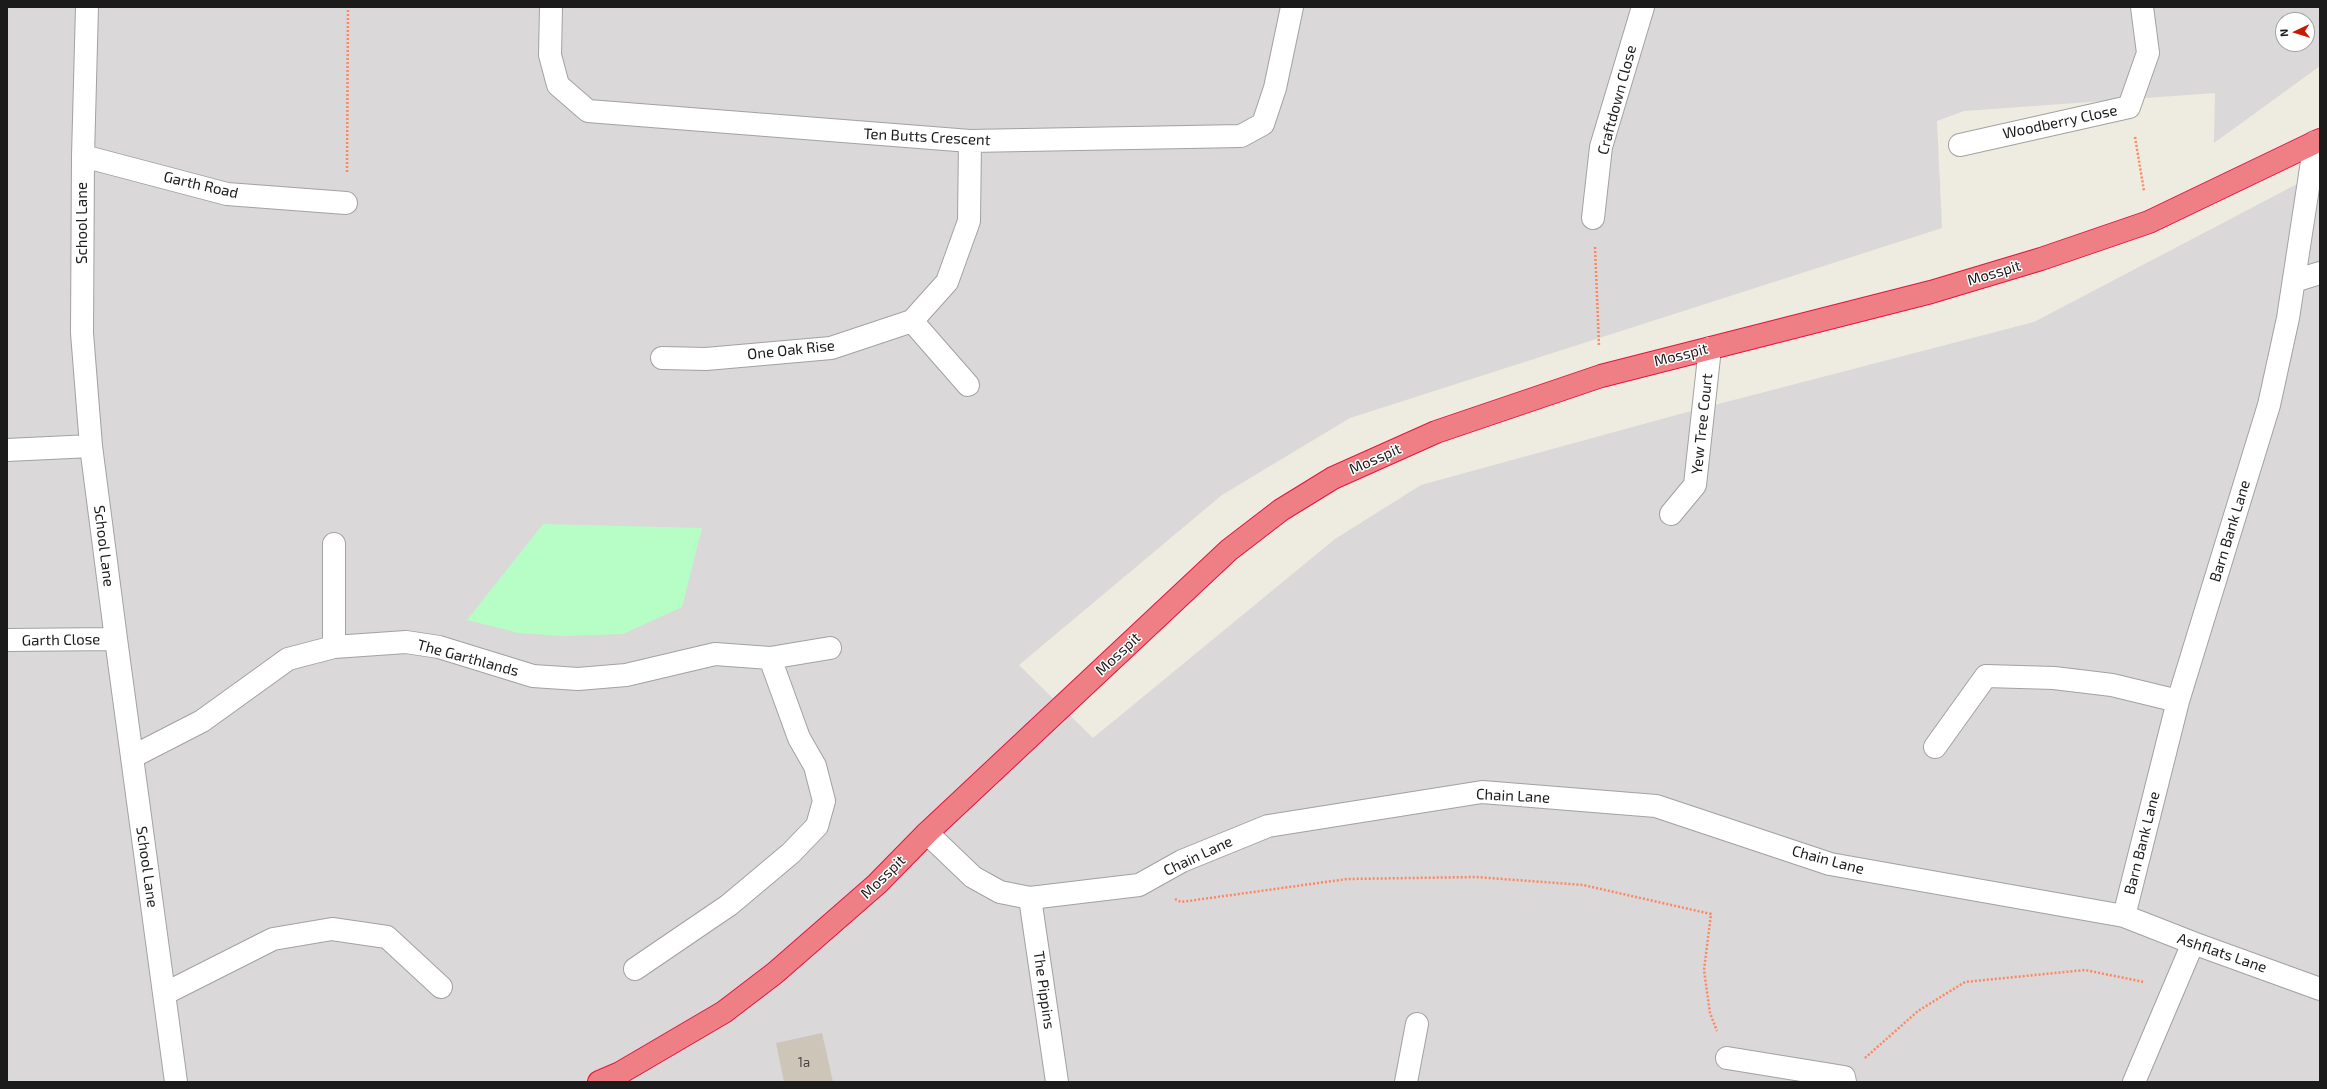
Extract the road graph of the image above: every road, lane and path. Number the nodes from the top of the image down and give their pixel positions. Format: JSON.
{"nodes":[{"id":1,"x":87,"y":7,"type":"edge"},
{"id":2,"x":348,"y":7,"type":"edge"},
{"id":3,"x":551,"y":7,"type":"edge"},
{"id":4,"x":1292,"y":7,"type":"edge"},
{"id":5,"x":1643,"y":7,"type":"edge"},
{"id":6,"x":2142,"y":7,"type":"edge"},
{"id":7,"x":2130,"y":107,"type":"junction"},
{"id":8,"x":970,"y":141,"type":"junction"},
{"id":9,"x":2318,"y":141,"type":"edge"},
{"id":10,"x":1960,"y":145,"type":"dead end"},
{"id":11,"x":82,"y":156,"type":"junction"},
{"id":12,"x":346,"y":203,"type":"joint"},
{"id":13,"x":1593,"y":218,"type":"joint"},
{"id":14,"x":2149,"y":222,"type":"junction"},
{"id":15,"x":2320,"y":273,"type":"edge"},
{"id":16,"x":2294,"y":282,"type":"junction"},
{"id":17,"x":912,"y":321,"type":"junction"},
{"id":18,"x":1710,"y":348,"type":"junction"},
{"id":19,"x":662,"y":358,"type":"dead end"},
{"id":20,"x":1601,"y":376,"type":"junction"},
{"id":21,"x":968,"y":385,"type":"dead end"},
{"id":22,"x":92,"y":446,"type":"junction"},
{"id":23,"x":7,"y":450,"type":"edge"},
{"id":24,"x":1671,"y":514,"type":"dead end"},
{"id":25,"x":334,"y":544,"type":"dead end"},
{"id":26,"x":7,"y":640,"type":"edge"},
{"id":27,"x":116,"y":640,"type":"junction"},
{"id":28,"x":334,"y":647,"type":"junction"},
{"id":29,"x":830,"y":648,"type":"dead end"},
{"id":30,"x":770,"y":658,"type":"junction"},
{"id":31,"x":2178,"y":701,"type":"junction"},
{"id":32,"x":1935,"y":748,"type":"dead end"},
{"id":33,"x":132,"y":757,"type":"junction"},
{"id":34,"x":927,"y":833,"type":"junction"},
{"id":35,"x":1139,"y":885,"type":"junction"},
{"id":36,"x":1030,"y":898,"type":"junction"},
{"id":37,"x":2124,"y":916,"type":"junction"},
{"id":38,"x":2193,"y":943,"type":"junction"},
{"id":39,"x":635,"y":969,"type":"dead end"},
{"id":40,"x":440,"y":987,"type":"dead end"},
{"id":41,"x":2174,"y":988,"type":"junction"},
{"id":42,"x":2320,"y":989,"type":"edge"},
{"id":43,"x":164,"y":994,"type":"junction"},
{"id":44,"x":1416,"y":1024,"type":"dead end"},
{"id":45,"x":1726,"y":1058,"type":"joint"},
{"id":46,"x":622,"y":1077,"type":"edge"},
{"id":47,"x":1844,"y":1079,"type":"edge"},
{"id":48,"x":176,"y":1082,"type":"edge"},
{"id":49,"x":599,"y":1082,"type":"edge"},
{"id":50,"x":1057,"y":1082,"type":"edge"},
{"id":51,"x":1406,"y":1082,"type":"edge"},
{"id":52,"x":2134,"y":1082,"type":"edge"}],
"edges":[{"from":1,"to":11,"type":"street","name":"School Lane"},
{"from":2,"to":12,"type":"path"},
{"from":3,"to":8,"type":"street","name":"Ten Butts Crescent"},
{"from":4,"to":8,"type":"street","name":"Ten Butts Crescent"},
{"from":5,"to":13,"type":"street","name":"Craftdown Close"},
{"from":6,"to":7,"type":"street","name":"Woodberry Close"},
{"from":7,"to":10,"type":"street","name":"Woodberry Close"},
{"from":7,"to":14,"type":"path"},
{"from":8,"to":17,"type":"street","name":"One Oak Rise"},
{"from":9,"to":14,"type":"highway","name":"Mosspit"},
{"from":9,"to":16,"type":"street","name":"Barn Bank Lane"},
{"from":11,"to":12,"type":"street","name":"Garth Road"},
{"from":11,"to":22,"type":"street","name":"School Lane"},
{"from":13,"to":20,"type":"path"},
{"from":14,"to":18,"type":"highway","name":"Mosspit"},
{"from":15,"to":16,"type":"street"},
{"from":16,"to":31,"type":"street","name":"Barn Bank Lane"},
{"from":17,"to":19,"type":"street","name":"One Oak Rise"},
{"from":17,"to":21,"type":"street"},
{"from":18,"to":20,"type":"highway","name":"Mosspit"},
{"from":18,"to":24,"type":"street","name":"Yew Tree Court"},
{"from":20,"to":34,"type":"highway","name":"Mosspit"},
{"from":22,"to":23,"type":"street"},
{"from":22,"to":27,"type":"street","name":"School Lane"},
{"from":25,"to":28,"type":"street"},
{"from":26,"to":27,"type":"street","name":"Garth Close"},
{"from":27,"to":33,"type":"street","name":"School Lane"},
{"from":28,"to":30,"type":"street","name":"The Garthlands"},
{"from":28,"to":33,"type":"street","name":"The Garthlands"},
{"from":29,"to":30,"type":"street","name":"The Garthlands"},
{"from":30,"to":39,"type":"street"},
{"from":31,"to":32,"type":"street"},
{"from":31,"to":37,"type":"street","name":"Barn Bank Lane"},
{"from":33,"to":43,"type":"street","name":"School Lane"},
{"from":34,"to":36,"type":"street","name":"Chain Lane"},
{"from":34,"to":46,"type":"highway","name":"Mosspit"},
{"from":35,"to":36,"type":"street","name":"Chain Lane"},
{"from":35,"to":37,"type":"street","name":"Chain Lane"},
{"from":35,"to":45,"type":"path"},
{"from":36,"to":50,"type":"street","name":"The Pippins"},
{"from":37,"to":38,"type":"street","name":"Ashflats Lane"},
{"from":38,"to":41,"type":"street"},
{"from":38,"to":42,"type":"street","name":"Ashflats Lane"},
{"from":40,"to":43,"type":"street"},
{"from":41,"to":47,"type":"path"},
{"from":41,"to":52,"type":"street"},
{"from":43,"to":48,"type":"street","name":"School Lane"},
{"from":44,"to":51,"type":"street"},
{"from":45,"to":47,"type":"street"},
{"from":46,"to":49,"type":"highway","name":"Mosspit"}]}
